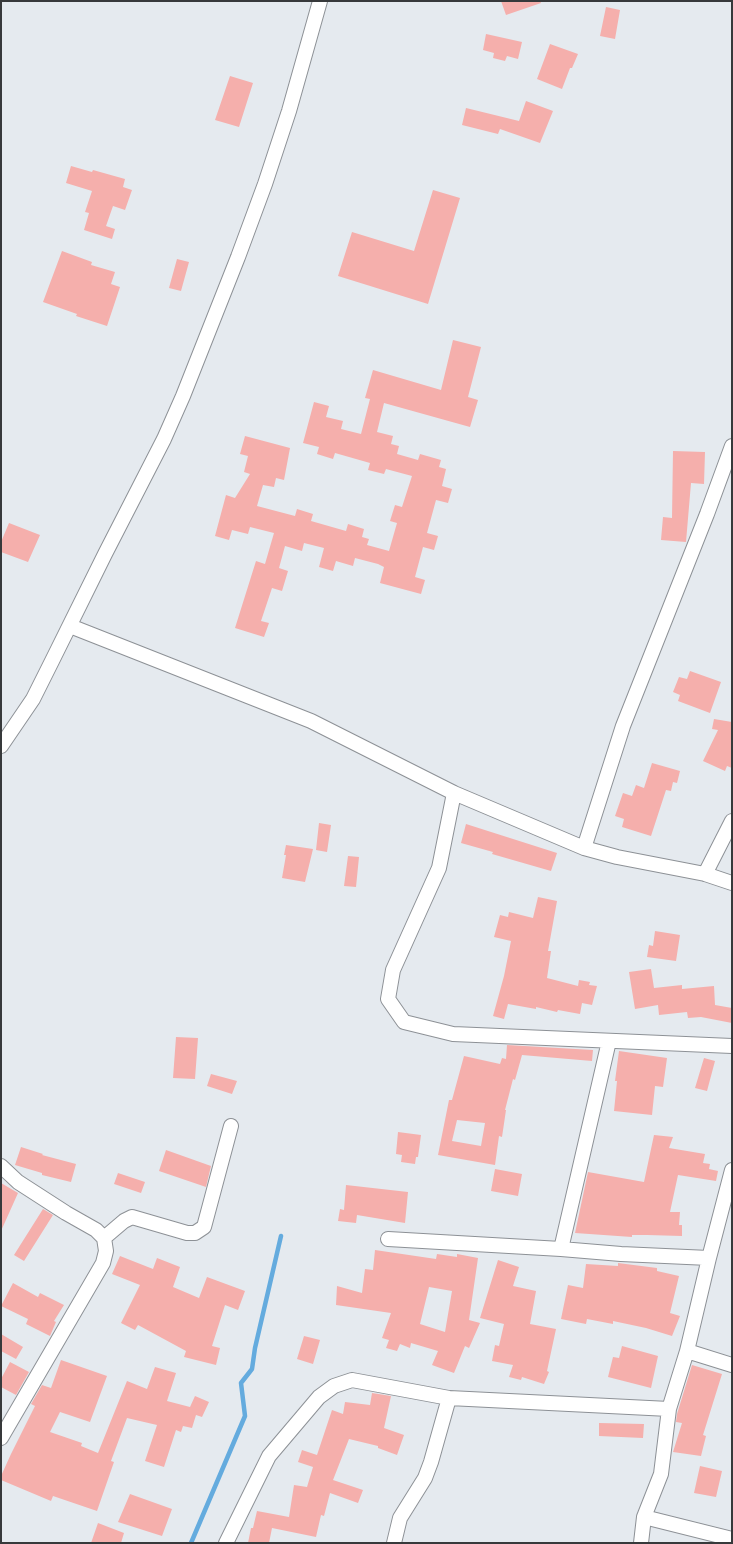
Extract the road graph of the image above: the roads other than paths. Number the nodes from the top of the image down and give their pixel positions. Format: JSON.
{"nodes":[{"id":1,"x":320,"y":1,"type":"edge"},
{"id":2,"x":732,"y":446,"type":"edge"},
{"id":3,"x":70,"y":626,"type":"junction"},
{"id":4,"x":1,"y":746,"type":"edge"},
{"id":5,"x":454,"y":793,"type":"junction"},
{"id":6,"x":732,"y":821,"type":"edge"},
{"id":7,"x":584,"y":848,"type":"junction"},
{"id":8,"x":706,"y":874,"type":"junction"},
{"id":9,"x":732,"y":883,"type":"edge"},
{"id":10,"x":608,"y":1041,"type":"junction"},
{"id":11,"x":732,"y":1046,"type":"edge"},
{"id":12,"x":231,"y":1126,"type":"dead end"},
{"id":13,"x":1,"y":1166,"type":"edge"},
{"id":14,"x":732,"y":1170,"type":"edge"},
{"id":15,"x":727,"y":1209,"type":"edge"},
{"id":16,"x":104,"y":1238,"type":"junction"},
{"id":17,"x":388,"y":1239,"type":"dead end"},
{"id":18,"x":561,"y":1249,"type":"junction"},
{"id":19,"x":709,"y":1258,"type":"junction"},
{"id":20,"x":687,"y":1351,"type":"junction"},
{"id":21,"x":732,"y":1365,"type":"edge"},
{"id":22,"x":450,"y":1398,"type":"junction"},
{"id":23,"x":669,"y":1409,"type":"junction"},
{"id":24,"x":1,"y":1438,"type":"edge"},
{"id":25,"x":644,"y":1517,"type":"junction"},
{"id":26,"x":732,"y":1539,"type":"edge"},
{"id":27,"x":226,"y":1543,"type":"edge"},
{"id":28,"x":394,"y":1543,"type":"edge"},
{"id":29,"x":641,"y":1543,"type":"edge"}],
"edges":[{"from":1,"to":3,"type":"street"},
{"from":2,"to":7,"type":"street"},
{"from":3,"to":4,"type":"street"},
{"from":3,"to":5,"type":"street"},
{"from":5,"to":7,"type":"street"},
{"from":5,"to":10,"type":"street"},
{"from":6,"to":8,"type":"street"},
{"from":7,"to":8,"type":"street"},
{"from":8,"to":9,"type":"street"},
{"from":10,"to":11,"type":"street"},
{"from":10,"to":18,"type":"street"},
{"from":12,"to":16,"type":"street"},
{"from":13,"to":16,"type":"street"},
{"from":14,"to":15,"type":"street"},
{"from":15,"to":19,"type":"street"},
{"from":16,"to":24,"type":"street"},
{"from":17,"to":18,"type":"street"},
{"from":18,"to":19,"type":"street"},
{"from":19,"to":20,"type":"street"},
{"from":20,"to":21,"type":"street"},
{"from":20,"to":23,"type":"street"},
{"from":22,"to":23,"type":"street"},
{"from":22,"to":27,"type":"street"},
{"from":22,"to":28,"type":"street"},
{"from":23,"to":25,"type":"street"},
{"from":25,"to":26,"type":"street"},
{"from":25,"to":29,"type":"street"}]}
